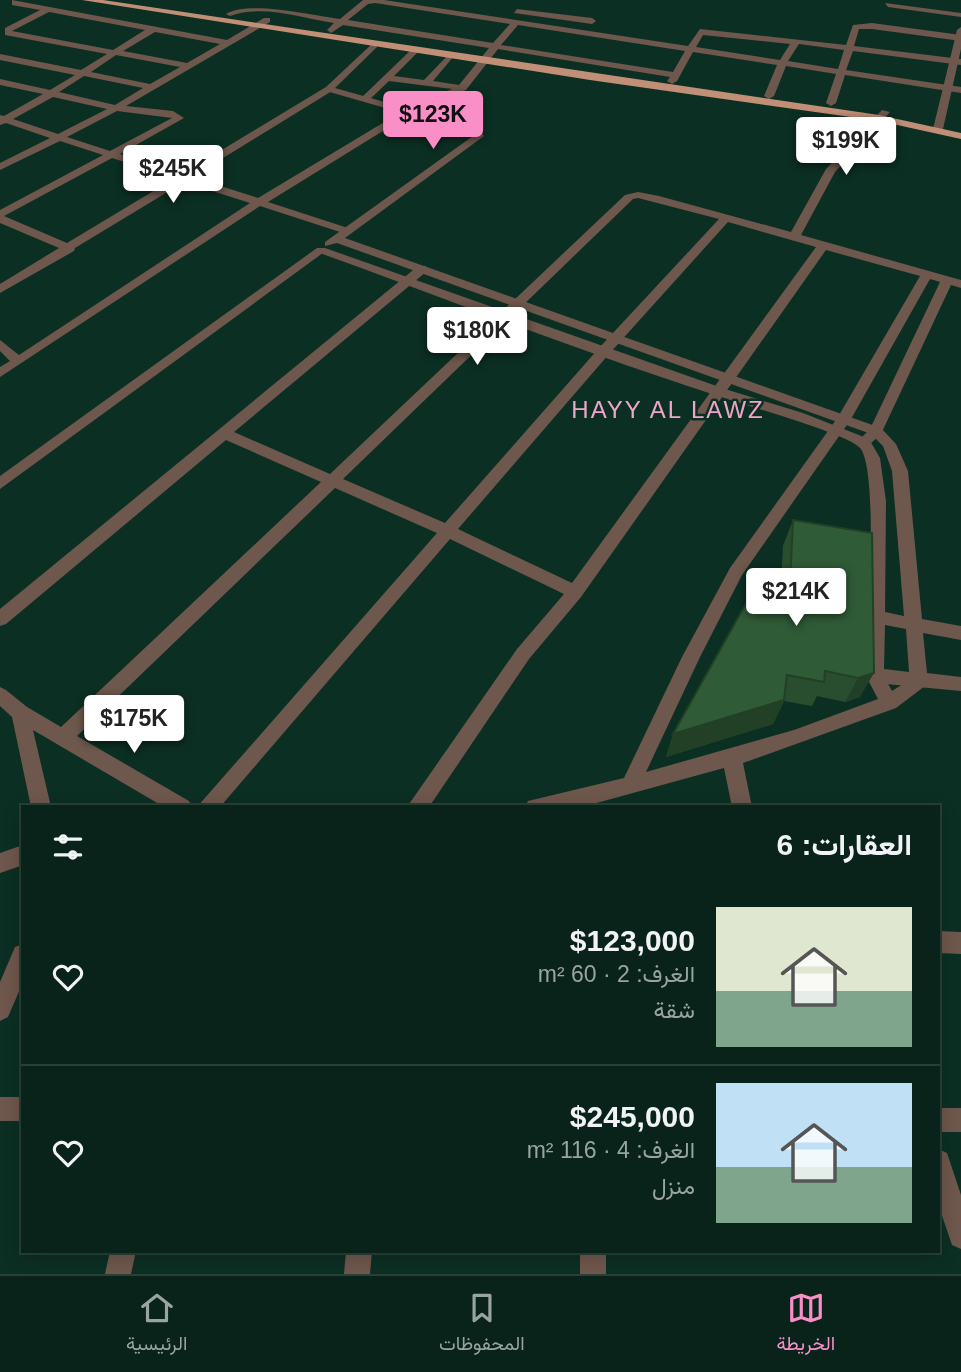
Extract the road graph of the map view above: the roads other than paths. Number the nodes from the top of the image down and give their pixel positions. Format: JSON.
{"nodes":[{"id":1,"x":16,"y":0,"type":"edge"},
{"id":2,"x":86,"y":0,"type":"edge"},
{"id":3,"x":135,"y":0,"type":"edge"},
{"id":4,"x":888,"y":5,"type":"dead end"},
{"id":5,"x":48,"y":9,"type":"junction"},
{"id":6,"x":498,"y":9,"type":"dead end"},
{"id":7,"x":511,"y":11,"type":"dead end"},
{"id":8,"x":230,"y":14,"type":"junction"},
{"id":9,"x":465,"y":15,"type":"junction"},
{"id":10,"x":961,"y":15,"type":"edge"},
{"id":11,"x":267,"y":20,"type":"junction"},
{"id":12,"x":592,"y":21,"type":"dead end"},
{"id":13,"x":342,"y":22,"type":"junction"},
{"id":14,"x":456,"y":23,"type":"dead end"},
{"id":15,"x":514,"y":23,"type":"junction"},
{"id":16,"x":256,"y":26,"type":"junction"},
{"id":17,"x":153,"y":29,"type":"junction"},
{"id":18,"x":897,"y":29,"type":"junction"},
{"id":19,"x":331,"y":30,"type":"junction"},
{"id":20,"x":447,"y":31,"type":"dead end"},
{"id":21,"x":960,"y":36,"type":"edge"},
{"id":22,"x":438,"y":38,"type":"junction"},
{"id":23,"x":30,"y":39,"type":"junction"},
{"id":24,"x":793,"y":42,"type":"junction"},
{"id":25,"x":229,"y":43,"type":"junction"},
{"id":26,"x":20,"y":44,"type":"dead end"},
{"id":27,"x":374,"y":45,"type":"junction"},
{"id":28,"x":849,"y":47,"type":"junction"},
{"id":29,"x":10,"y":50,"type":"dead end"},
{"id":30,"x":689,"y":50,"type":"junction"},
{"id":31,"x":415,"y":51,"type":"junction"},
{"id":32,"x":113,"y":52,"type":"junction"},
{"id":33,"x":892,"y":52,"type":"junction"},
{"id":34,"x":489,"y":54,"type":"junction"},
{"id":35,"x":0,"y":56,"type":"edge"},
{"id":36,"x":450,"y":56,"type":"junction"},
{"id":37,"x":601,"y":59,"type":"junction"},
{"id":38,"x":957,"y":62,"type":"edge"},
{"id":39,"x":782,"y":64,"type":"junction"},
{"id":40,"x":189,"y":66,"type":"junction"},
{"id":41,"x":840,"y":72,"type":"junction"},
{"id":42,"x":81,"y":74,"type":"junction"},
{"id":43,"x":387,"y":78,"type":"junction"},
{"id":44,"x":673,"y":78,"type":"junction"},
{"id":45,"x":1,"y":82,"type":"edge"},
{"id":46,"x":426,"y":83,"type":"junction"},
{"id":47,"x":151,"y":87,"type":"junction"},
{"id":48,"x":463,"y":88,"type":"junction"},
{"id":49,"x":946,"y":88,"type":"junction"},
{"id":50,"x":329,"y":89,"type":"junction"},
{"id":51,"x":961,"y":90,"type":"edge"},
{"id":52,"x":55,"y":93,"type":"junction"},
{"id":53,"x":769,"y":96,"type":"junction"},
{"id":54,"x":365,"y":99,"type":"junction"},
{"id":55,"x":831,"y":103,"type":"junction"},
{"id":56,"x":116,"y":108,"type":"junction"},
{"id":57,"x":409,"y":111,"type":"junction"},
{"id":58,"x":882,"y":115,"type":"junction"},
{"id":59,"x":2,"y":120,"type":"edge"},
{"id":60,"x":939,"y":125,"type":"junction"},
{"id":61,"x":961,"y":127,"type":"edge"},
{"id":62,"x":961,"y":136,"type":"edge"},
{"id":63,"x":56,"y":137,"type":"junction"},
{"id":64,"x":112,"y":155,"type":"junction"},
{"id":65,"x":0,"y":167,"type":"edge"},
{"id":66,"x":184,"y":179,"type":"junction"},
{"id":67,"x":258,"y":203,"type":"junction"},
{"id":68,"x":0,"y":217,"type":"edge"},
{"id":69,"x":726,"y":218,"type":"junction"},
{"id":70,"x":341,"y":235,"type":"junction"},
{"id":71,"x":795,"y":235,"type":"junction"},
{"id":72,"x":824,"y":244,"type":"junction"},
{"id":73,"x":71,"y":249,"type":"junction"},
{"id":74,"x":321,"y":250,"type":"junction"},
{"id":75,"x":422,"y":269,"type":"junction"},
{"id":76,"x":927,"y":274,"type":"junction"},
{"id":77,"x":409,"y":282,"type":"junction"},
{"id":78,"x":954,"y":282,"type":"edge"},
{"id":79,"x":0,"y":289,"type":"edge"},
{"id":80,"x":516,"y":303,"type":"junction"},
{"id":81,"x":907,"y":309,"type":"junction"},
{"id":82,"x":931,"y":315,"type":"junction"},
{"id":83,"x":505,"y":316,"type":"junction"},
{"id":84,"x":616,"y":339,"type":"junction"},
{"id":85,"x":0,"y":344,"type":"edge"},
{"id":86,"x":604,"y":351,"type":"junction"},
{"id":87,"x":18,"y":360,"type":"junction"},
{"id":88,"x":0,"y":373,"type":"edge"},
{"id":89,"x":725,"y":385,"type":"junction"},
{"id":90,"x":839,"y":424,"type":"junction"},
{"id":91,"x":876,"y":431,"type":"junction"},
{"id":92,"x":223,"y":433,"type":"junction"},
{"id":93,"x":864,"y":442,"type":"junction"},
{"id":94,"x":331,"y":480,"type":"junction"},
{"id":95,"x":0,"y":484,"type":"edge"},
{"id":96,"x":448,"y":531,"type":"junction"},
{"id":97,"x":575,"y":592,"type":"junction"},
{"id":98,"x":877,"y":617,"type":"junction"},
{"id":99,"x":0,"y":619,"type":"edge"},
{"id":100,"x":914,"y":624,"type":"junction"},
{"id":101,"x":961,"y":633,"type":"edge"},
{"id":102,"x":875,"y":676,"type":"junction"},
{"id":103,"x":919,"y":681,"type":"junction"},
{"id":104,"x":961,"y":684,"type":"edge"},
{"id":105,"x":0,"y":695,"type":"edge"},
{"id":106,"x":889,"y":704,"type":"junction"},
{"id":107,"x":20,"y":713,"type":"junction"},
{"id":108,"x":64,"y":737,"type":"junction"},
{"id":109,"x":732,"y":758,"type":"junction"},
{"id":110,"x":631,"y":784,"type":"junction"},
{"id":111,"x":41,"y":805,"type":"edge"},
{"id":112,"x":180,"y":805,"type":"edge"},
{"id":113,"x":209,"y":805,"type":"edge"},
{"id":114,"x":418,"y":805,"type":"edge"},
{"id":115,"x":564,"y":805,"type":"edge"},
{"id":116,"x":742,"y":805,"type":"edge"},
{"id":117,"x":21,"y":856,"type":"edge"},
{"id":118,"x":0,"y":863,"type":"edge"},
{"id":119,"x":940,"y":943,"type":"edge"},
{"id":120,"x":961,"y":943,"type":"edge"},
{"id":121,"x":21,"y":961,"type":"edge"},
{"id":122,"x":0,"y":1009,"type":"edge"},
{"id":123,"x":0,"y":1109,"type":"edge"},
{"id":124,"x":21,"y":1110,"type":"edge"},
{"id":125,"x":940,"y":1120,"type":"edge"},
{"id":126,"x":961,"y":1120,"type":"edge"},
{"id":127,"x":940,"y":1168,"type":"edge"},
{"id":128,"x":961,"y":1236,"type":"edge"},
{"id":129,"x":123,"y":1253,"type":"edge"},
{"id":130,"x":359,"y":1253,"type":"edge"},
{"id":131,"x":593,"y":1253,"type":"edge"},
{"id":132,"x":118,"y":1274,"type":"edge"},
{"id":133,"x":357,"y":1274,"type":"edge"},
{"id":134,"x":593,"y":1274,"type":"edge"}],
"edges":[{"from":1,"to":5,"type":"street"},
{"from":2,"to":16,"type":"highway"},
{"from":3,"to":8,"type":"highway"},
{"from":4,"to":10,"type":"street"},
{"from":5,"to":17,"type":"street"},
{"from":5,"to":23,"type":"street"},
{"from":6,"to":9,"type":"street"},
{"from":7,"to":12,"type":"street"},
{"from":8,"to":11,"type":"highway"},
{"from":8,"to":13,"type":"street"},
{"from":9,"to":13,"type":"street"},
{"from":9,"to":14,"type":"street"},
{"from":9,"to":15,"type":"street"},
{"from":11,"to":16,"type":"street"},
{"from":11,"to":19,"type":"highway"},
{"from":13,"to":19,"type":"street"},
{"from":13,"to":22,"type":"street"},
{"from":15,"to":34,"type":"street"},
{"from":15,"to":37,"type":"street"},
{"from":16,"to":25,"type":"street"},
{"from":16,"to":27,"type":"highway"},
{"from":17,"to":25,"type":"street"},
{"from":17,"to":32,"type":"street"},
{"from":18,"to":21,"type":"street"},
{"from":18,"to":28,"type":"street"},
{"from":18,"to":33,"type":"street"},
{"from":19,"to":34,"type":"highway"},
{"from":20,"to":22,"type":"street"},
{"from":21,"to":38,"type":"street"},
{"from":22,"to":34,"type":"street"},
{"from":23,"to":26,"type":"street"},
{"from":23,"to":32,"type":"street"},
{"from":24,"to":28,"type":"street"},
{"from":24,"to":30,"type":"street"},
{"from":24,"to":39,"type":"street"},
{"from":25,"to":40,"type":"street"},
{"from":27,"to":31,"type":"highway"},
{"from":27,"to":50,"type":"street"},
{"from":28,"to":33,"type":"street"},
{"from":28,"to":41,"type":"street"},
{"from":29,"to":35,"type":"street"},
{"from":30,"to":37,"type":"street"},
{"from":30,"to":39,"type":"street"},
{"from":30,"to":44,"type":"street"},
{"from":31,"to":36,"type":"highway"},
{"from":31,"to":43,"type":"street"},
{"from":32,"to":40,"type":"street"},
{"from":32,"to":42,"type":"street"},
{"from":33,"to":38,"type":"street"},
{"from":34,"to":36,"type":"highway"},
{"from":34,"to":37,"type":"highway"},
{"from":34,"to":37,"type":"street"},
{"from":34,"to":48,"type":"street"},
{"from":35,"to":42,"type":"street"},
{"from":36,"to":46,"type":"street"},
{"from":37,"to":44,"type":"highway"},
{"from":37,"to":58,"type":"highway"},
{"from":38,"to":49,"type":"street"},
{"from":39,"to":41,"type":"street"},
{"from":39,"to":53,"type":"street"},
{"from":40,"to":47,"type":"street"},
{"from":41,"to":49,"type":"street"},
{"from":41,"to":55,"type":"street"},
{"from":42,"to":47,"type":"street"},
{"from":42,"to":52,"type":"street"},
{"from":43,"to":46,"type":"street"},
{"from":43,"to":54,"type":"street"},
{"from":44,"to":53,"type":"highway"},
{"from":45,"to":52,"type":"street"},
{"from":46,"to":48,"type":"street"},
{"from":47,"to":56,"type":"street"},
{"from":48,"to":57,"type":"street"},
{"from":49,"to":51,"type":"street"},
{"from":49,"to":60,"type":"street"},
{"from":50,"to":54,"type":"street"},
{"from":50,"to":66,"type":"street"},
{"from":52,"to":56,"type":"street"},
{"from":52,"to":59,"type":"street"},
{"from":53,"to":55,"type":"highway"},
{"from":54,"to":57,"type":"street"},
{"from":55,"to":58,"type":"highway"},
{"from":56,"to":63,"type":"street"},
{"from":56,"to":64,"type":"street"},
{"from":57,"to":67,"type":"street"},
{"from":57,"to":70,"type":"street"},
{"from":58,"to":60,"type":"highway"},
{"from":58,"to":71,"type":"street"},
{"from":59,"to":63,"type":"street"},
{"from":60,"to":61,"type":"highway"},
{"from":60,"to":62,"type":"highway"},
{"from":63,"to":64,"type":"street"},
{"from":63,"to":65,"type":"street"},
{"from":64,"to":66,"type":"street"},
{"from":64,"to":68,"type":"street"},
{"from":66,"to":67,"type":"street"},
{"from":66,"to":73,"type":"street"},
{"from":67,"to":70,"type":"street"},
{"from":67,"to":87,"type":"street"},
{"from":68,"to":73,"type":"street"},
{"from":69,"to":71,"type":"street"},
{"from":69,"to":80,"type":"street"},
{"from":69,"to":84,"type":"street"},
{"from":70,"to":74,"type":"street"},
{"from":70,"to":75,"type":"street"},
{"from":71,"to":72,"type":"street"},
{"from":72,"to":76,"type":"street"},
{"from":72,"to":89,"type":"street"},
{"from":73,"to":79,"type":"street"},
{"from":74,"to":77,"type":"street"},
{"from":74,"to":95,"type":"street"},
{"from":75,"to":77,"type":"street"},
{"from":75,"to":80,"type":"street"},
{"from":76,"to":78,"type":"street"},
{"from":76,"to":81,"type":"street"},
{"from":77,"to":83,"type":"street"},
{"from":77,"to":92,"type":"street"},
{"from":78,"to":82,"type":"street"},
{"from":80,"to":83,"type":"street"},
{"from":80,"to":84,"type":"street"},
{"from":81,"to":82,"type":"street"},
{"from":81,"to":90,"type":"street"},
{"from":82,"to":91,"type":"street"},
{"from":83,"to":86,"type":"street"},
{"from":83,"to":94,"type":"street"},
{"from":84,"to":86,"type":"street"},
{"from":84,"to":89,"type":"street"},
{"from":85,"to":87,"type":"street"},
{"from":86,"to":89,"type":"street"},
{"from":86,"to":96,"type":"street"},
{"from":87,"to":88,"type":"street"},
{"from":89,"to":90,"type":"street"},
{"from":89,"to":97,"type":"street"},
{"from":90,"to":91,"type":"street"},
{"from":90,"to":93,"type":"street"},
{"from":90,"to":110,"type":"street"},
{"from":91,"to":93,"type":"street"},
{"from":91,"to":100,"type":"street"},
{"from":92,"to":94,"type":"street"},
{"from":92,"to":99,"type":"street"},
{"from":93,"to":98,"type":"street"},
{"from":94,"to":96,"type":"street"},
{"from":94,"to":108,"type":"street"},
{"from":96,"to":97,"type":"street"},
{"from":96,"to":113,"type":"street"},
{"from":97,"to":114,"type":"street"},
{"from":98,"to":100,"type":"street"},
{"from":98,"to":102,"type":"street"},
{"from":100,"to":101,"type":"street"},
{"from":100,"to":103,"type":"street"},
{"from":102,"to":103,"type":"street"},
{"from":102,"to":106,"type":"street"},
{"from":103,"to":104,"type":"street"},
{"from":103,"to":106,"type":"street"},
{"from":105,"to":107,"type":"street"},
{"from":106,"to":109,"type":"street"},
{"from":107,"to":108,"type":"street"},
{"from":107,"to":111,"type":"street"},
{"from":108,"to":112,"type":"street"},
{"from":109,"to":110,"type":"street"},
{"from":109,"to":116,"type":"street"},
{"from":110,"to":115,"type":"street"},
{"from":117,"to":118,"type":"street"},
{"from":119,"to":120,"type":"street"},
{"from":121,"to":122,"type":"street"},
{"from":123,"to":124,"type":"street"},
{"from":125,"to":126,"type":"street"},
{"from":127,"to":128,"type":"street"},
{"from":129,"to":132,"type":"street"},
{"from":130,"to":133,"type":"street"},
{"from":131,"to":134,"type":"street"}]}
